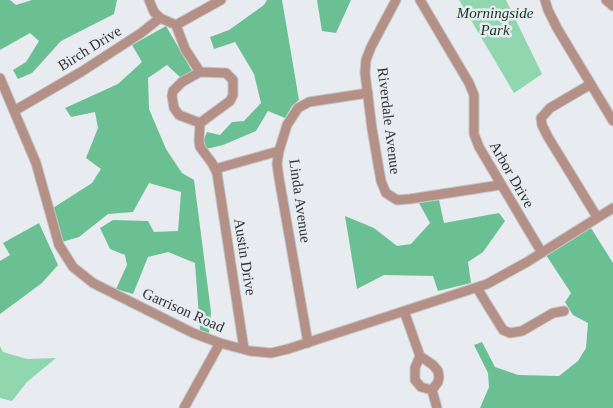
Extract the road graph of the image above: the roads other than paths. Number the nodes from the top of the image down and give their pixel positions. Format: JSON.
{"nodes":[{"id":1,"x":149,"y":0,"type":"edge"},
{"id":2,"x":221,"y":0,"type":"edge"},
{"id":3,"x":396,"y":0,"type":"edge"},
{"id":4,"x":420,"y":0,"type":"edge"},
{"id":5,"x":545,"y":0,"type":"edge"},
{"id":6,"x":606,"y":0,"type":"edge"},
{"id":7,"x":613,"y":6,"type":"edge"},
{"id":8,"x":160,"y":18,"type":"junction"},
{"id":9,"x":176,"y":25,"type":"junction"},
{"id":10,"x":200,"y":72,"type":"junction"},
{"id":11,"x":0,"y":78,"type":"edge"},
{"id":12,"x":591,"y":84,"type":"junction"},
{"id":13,"x":368,"y":93,"type":"junction"},
{"id":14,"x":14,"y":110,"type":"junction"},
{"id":15,"x":613,"y":121,"type":"edge"},
{"id":16,"x":200,"y":123,"type":"junction"},
{"id":17,"x":279,"y":151,"type":"junction"},
{"id":18,"x":215,"y":169,"type":"junction"},
{"id":19,"x":500,"y":185,"type":"junction"},
{"id":20,"x":613,"y":208,"type":"edge"},
{"id":21,"x":597,"y":218,"type":"junction"},
{"id":22,"x":542,"y":253,"type":"junction"},
{"id":23,"x":477,"y":288,"type":"junction"},
{"id":24,"x":404,"y":311,"type":"junction"},
{"id":25,"x":564,"y":311,"type":"dead end"},
{"id":26,"x":308,"y":342,"type":"junction"},
{"id":27,"x":220,"y":343,"type":"junction"},
{"id":28,"x":244,"y":349,"type":"junction"},
{"id":29,"x":420,"y":356,"type":"junction"},
{"id":30,"x":432,"y":390,"type":"junction"},
{"id":31,"x":184,"y":408,"type":"edge"},
{"id":32,"x":437,"y":408,"type":"edge"}],
"edges":[{"from":1,"to":8,"type":"street"},
{"from":2,"to":9,"type":"street"},
{"from":3,"to":13,"type":"street","name":"Riverdale Avenue"},
{"from":4,"to":19,"type":"street","name":"Arbor Drive"},
{"from":5,"to":12,"type":"street"},
{"from":6,"to":7,"type":"street"},
{"from":8,"to":9,"type":"street"},
{"from":8,"to":14,"type":"street","name":"Birch Drive"},
{"from":9,"to":10,"type":"street"},
{"from":10,"to":16,"type":"street"},
{"from":10,"to":16,"type":"street"},
{"from":11,"to":14,"type":"street","name":"Garrison Road"},
{"from":12,"to":15,"type":"street"},
{"from":12,"to":21,"type":"street"},
{"from":13,"to":17,"type":"street","name":"Linda Avenue"},
{"from":13,"to":19,"type":"street","name":"Riverdale Avenue"},
{"from":14,"to":27,"type":"street","name":"Garrison Road"},
{"from":16,"to":18,"type":"street"},
{"from":17,"to":18,"type":"street"},
{"from":17,"to":26,"type":"street","name":"Linda Avenue"},
{"from":18,"to":28,"type":"street","name":"Austin Drive"},
{"from":19,"to":22,"type":"street","name":"Arbor Drive"},
{"from":20,"to":21,"type":"street","name":"Garrison Road"},
{"from":21,"to":22,"type":"street","name":"Garrison Road"},
{"from":22,"to":23,"type":"street","name":"Garrison Road"},
{"from":23,"to":24,"type":"street","name":"Garrison Road"},
{"from":23,"to":25,"type":"street"},
{"from":24,"to":26,"type":"street","name":"Garrison Road"},
{"from":24,"to":29,"type":"street"},
{"from":26,"to":28,"type":"street","name":"Garrison Road"},
{"from":27,"to":28,"type":"street","name":"Garrison Road"},
{"from":27,"to":31,"type":"street"},
{"from":29,"to":30,"type":"street"},
{"from":29,"to":30,"type":"street"},
{"from":30,"to":32,"type":"street"}]}
